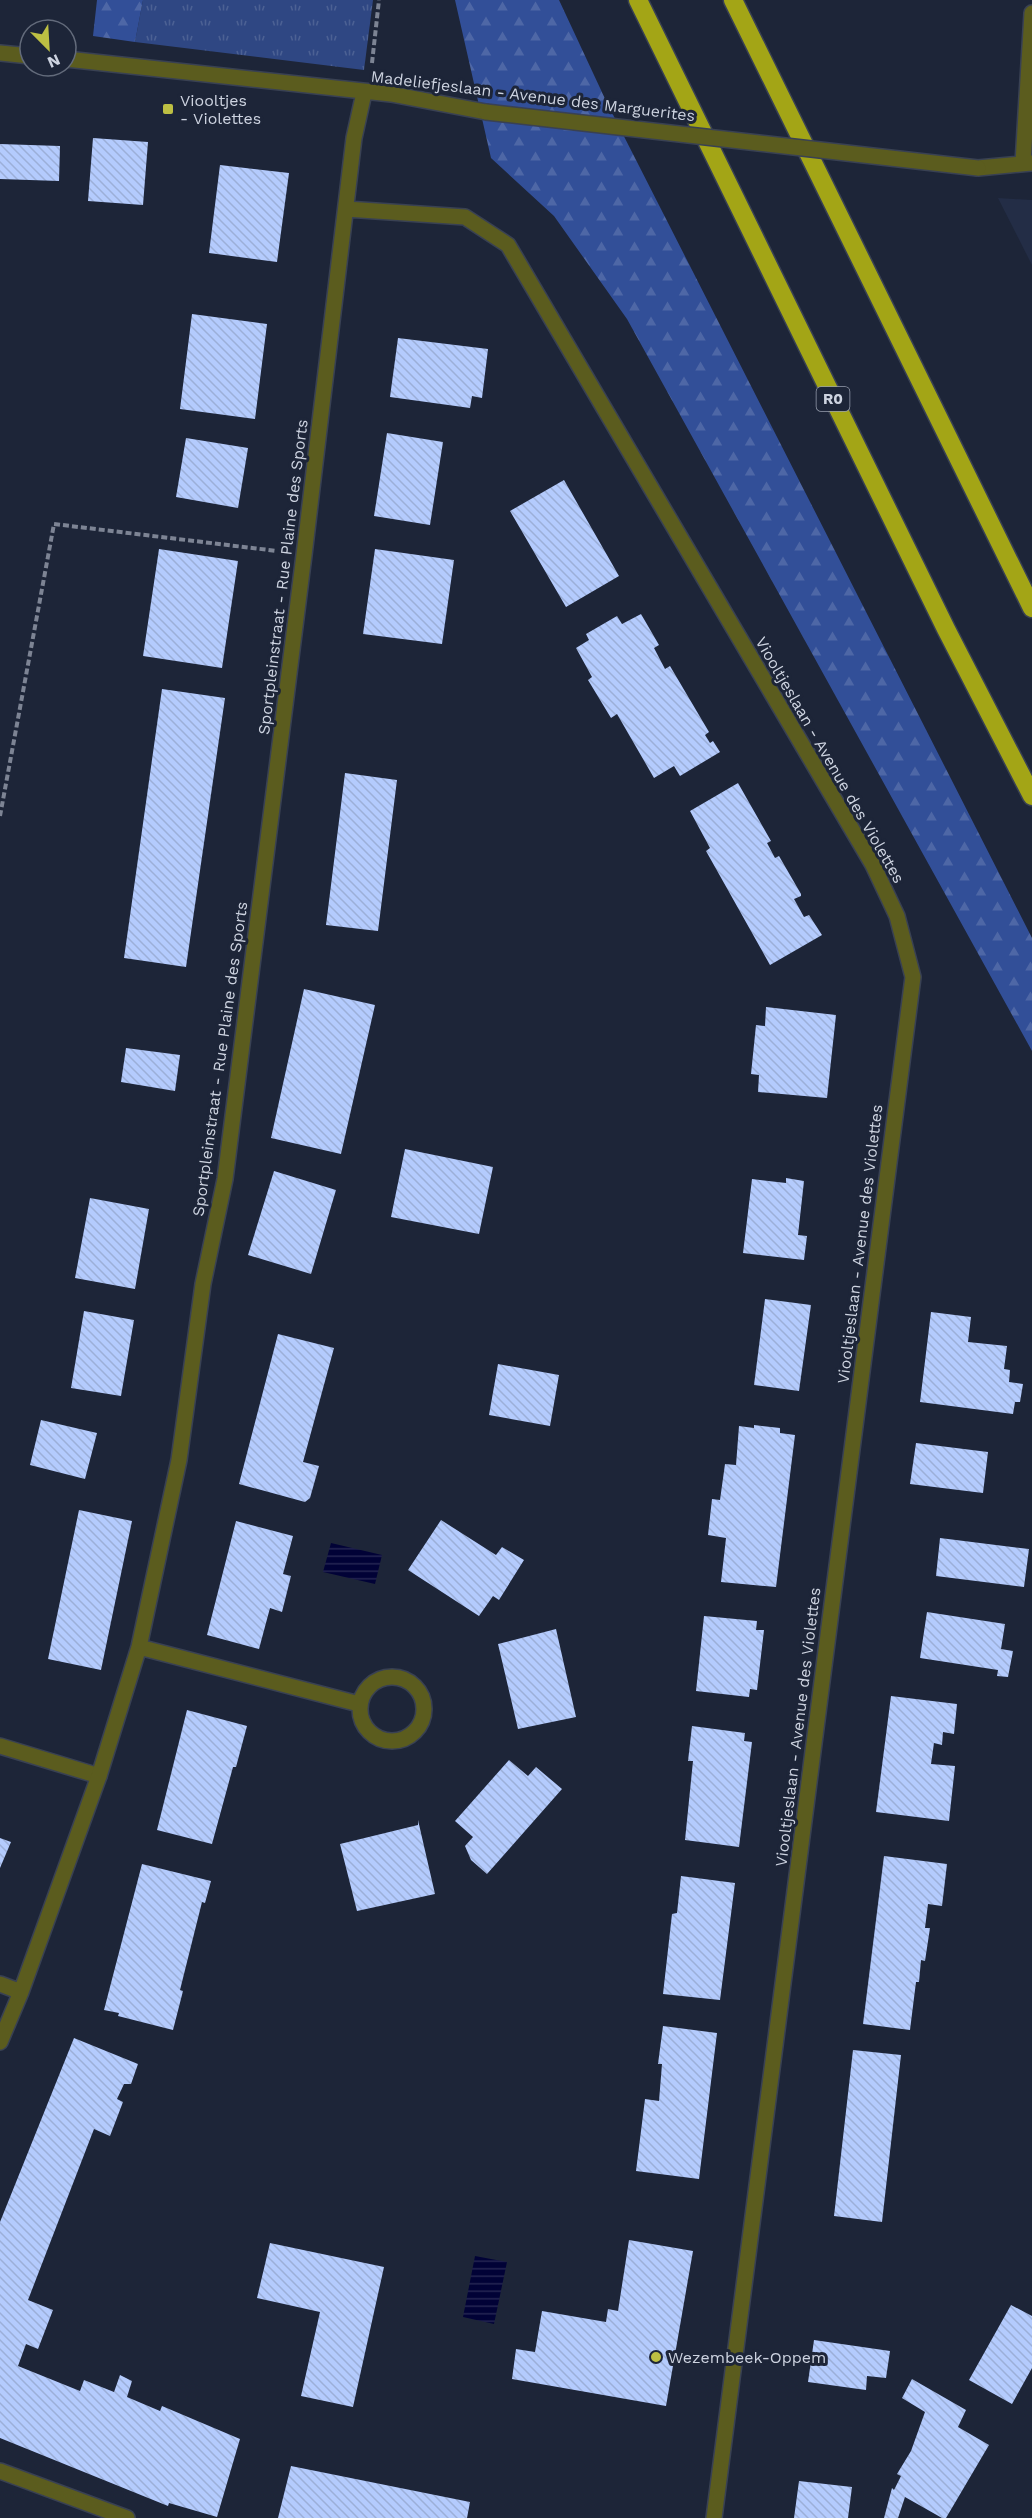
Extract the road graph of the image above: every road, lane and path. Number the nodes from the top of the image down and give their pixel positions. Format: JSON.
{"nodes":[{"id":1,"x":379,"y":0,"type":"edge"},
{"id":2,"x":639,"y":0,"type":"edge"},
{"id":3,"x":733,"y":0,"type":"edge"},
{"id":4,"x":1032,"y":13,"type":"edge"},
{"id":5,"x":0,"y":53,"type":"edge"},
{"id":6,"x":18,"y":55,"type":"edge"},
{"id":7,"x":78,"y":60,"type":"edge"},
{"id":8,"x":364,"y":93,"type":"junction"},
{"id":9,"x":1028,"y":163,"type":"edge"},
{"id":10,"x":346,"y":209,"type":"junction"},
{"id":11,"x":304,"y":555,"type":"junction"},
{"id":12,"x":1032,"y":608,"type":"edge"},
{"id":13,"x":1032,"y":796,"type":"edge"},
{"id":14,"x":0,"y":816,"type":"edge"},
{"id":15,"x":139,"y":1647,"type":"junction"},
{"id":16,"x":359,"y":1704,"type":"junction"},
{"id":17,"x":0,"y":1746,"type":"edge"},
{"id":18,"x":99,"y":1776,"type":"junction"},
{"id":19,"x":0,"y":1984,"type":"edge"},
{"id":20,"x":21,"y":1992,"type":"junction"},
{"id":21,"x":0,"y":2042,"type":"edge"},
{"id":22,"x":0,"y":2470,"type":"edge"},
{"id":23,"x":127,"y":2518,"type":"edge"},
{"id":24,"x":714,"y":2518,"type":"edge"}],
"edges":[{"from":1,"to":8,"type":"path"},
{"from":2,"to":13,"type":"highway","number":"R0"},
{"from":3,"to":12,"type":"highway"},
{"from":4,"to":9,"type":"street"},
{"from":5,"to":6,"type":"street"},
{"from":7,"to":8,"type":"street","name":"Madeliefjeslaan - Avenue des Marguerites"},
{"from":8,"to":9,"type":"street","name":"Madeliefjeslaan - Avenue des Marguerites","bridge":true},
{"from":8,"to":10,"type":"street","name":"Sportpleinstraat - Rue Plaine des Sports"},
{"from":10,"to":11,"type":"street","name":"Sportpleinstraat - Rue Plaine des Sports"},
{"from":10,"to":24,"type":"street","name":"Viooltjeslaan - Avenue des Violettes"},
{"from":11,"to":14,"type":"path"},
{"from":11,"to":15,"type":"street","name":"Sportpleinstraat - Rue Plaine des Sports"},
{"from":15,"to":16,"type":"street"},
{"from":15,"to":18,"type":"street","name":"Sportpleinstraat - Rue Plaine des Sports"},
{"from":16,"to":16,"type":"street"},
{"from":17,"to":18,"type":"street"},
{"from":18,"to":20,"type":"street","name":"Sportpleinstraat - Rue Plaine des Sports"},
{"from":19,"to":20,"type":"street"},
{"from":20,"to":21,"type":"street","name":"Sportpleinstraat - Rue Plaine des Sports"},
{"from":22,"to":23,"type":"street"}]}
